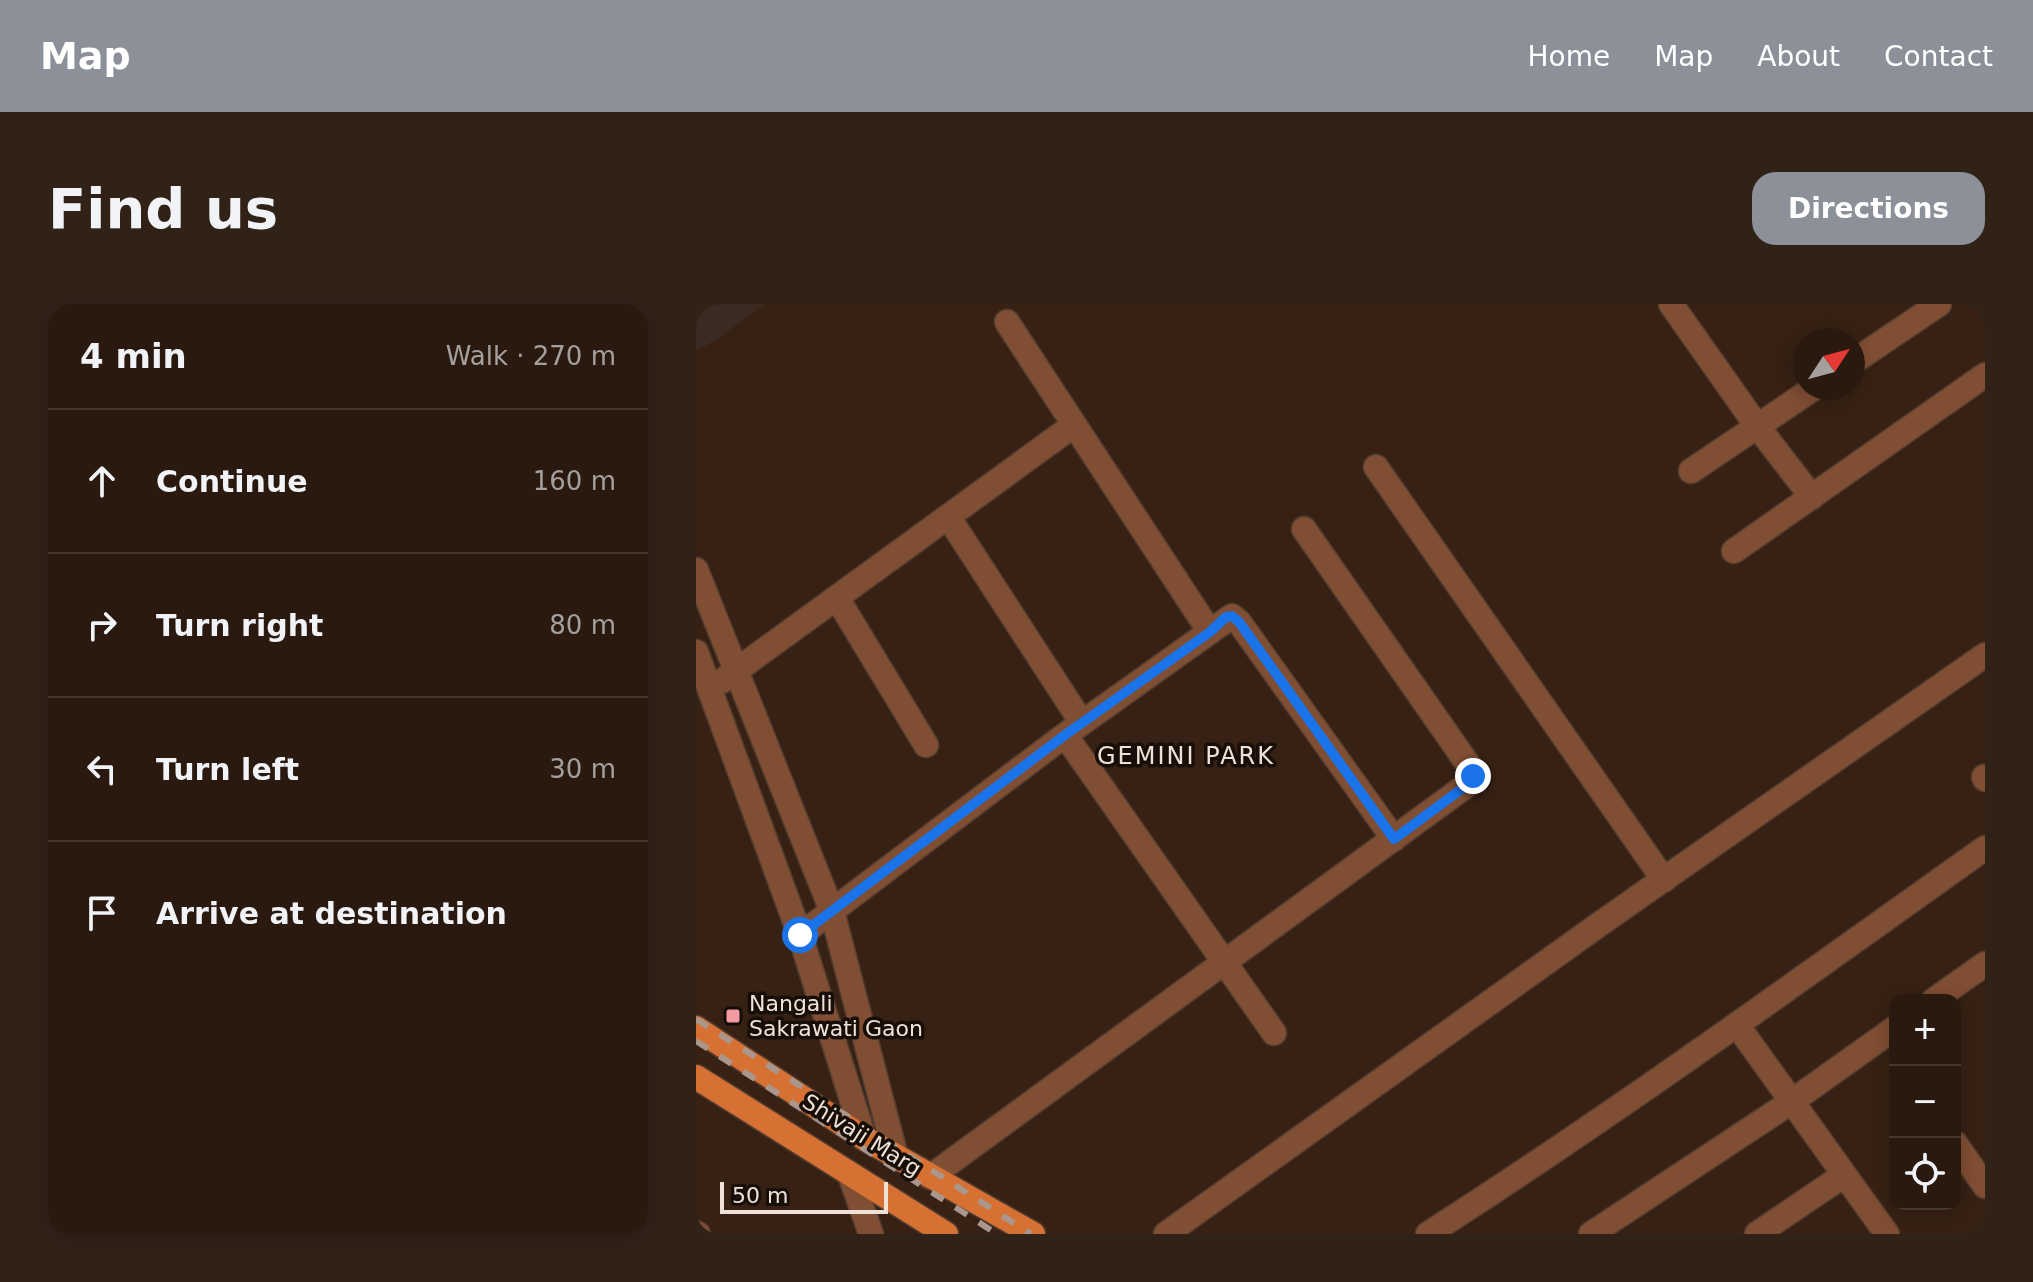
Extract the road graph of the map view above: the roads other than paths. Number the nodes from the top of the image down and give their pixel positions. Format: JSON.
{"nodes":[{"id":1,"x":1671,"y":304,"type":"edge"},
{"id":2,"x":1939,"y":304,"type":"edge"},
{"id":3,"x":1007,"y":322,"type":"dead end"},
{"id":4,"x":1865,"y":354,"type":"edge"},
{"id":5,"x":1985,"y":375,"type":"edge"},
{"id":6,"x":1796,"y":400,"type":"edge"},
{"id":7,"x":1074,"y":425,"type":"junction"},
{"id":8,"x":1757,"y":426,"type":"junction"},
{"id":9,"x":1376,"y":467,"type":"dead end"},
{"id":10,"x":1691,"y":471,"type":"dead end"},
{"id":11,"x":1812,"y":497,"type":"junction"},
{"id":12,"x":949,"y":518,"type":"junction"},
{"id":13,"x":1304,"y":529,"type":"dead end"},
{"id":14,"x":1734,"y":551,"type":"dead end"},
{"id":15,"x":696,"y":570,"type":"edge"},
{"id":16,"x":837,"y":598,"type":"junction"},
{"id":17,"x":1210,"y":632,"type":"junction"},
{"id":18,"x":696,"y":652,"type":"edge"},
{"id":19,"x":1985,"y":655,"type":"edge"},
{"id":20,"x":734,"y":672,"type":"junction"},
{"id":21,"x":710,"y":689,"type":"junction"},
{"id":22,"x":1074,"y":729,"type":"junction"},
{"id":23,"x":926,"y":745,"type":"dead end"},
{"id":24,"x":1394,"y":839,"type":"junction"},
{"id":25,"x":1985,"y":848,"type":"edge"},
{"id":26,"x":1664,"y":880,"type":"junction"},
{"id":27,"x":832,"y":911,"type":"junction"},
{"id":28,"x":800,"y":935,"type":"junction"},
{"id":29,"x":1223,"y":961,"type":"junction"},
{"id":30,"x":1985,"y":964,"type":"edge"},
{"id":31,"x":1942,"y":994,"type":"edge"},
{"id":32,"x":1737,"y":1025,"type":"junction"},
{"id":33,"x":696,"y":1028,"type":"edge"},
{"id":34,"x":1889,"y":1032,"type":"edge"},
{"id":35,"x":1274,"y":1033,"type":"dead end"},
{"id":36,"x":696,"y":1077,"type":"edge"},
{"id":37,"x":1791,"y":1102,"type":"junction"},
{"id":38,"x":864,"y":1138,"type":"junction"},
{"id":39,"x":1961,"y":1152,"type":"edge"},
{"id":40,"x":896,"y":1157,"type":"junction"},
{"id":41,"x":850,"y":1175,"type":"junction"},
{"id":42,"x":1844,"y":1175,"type":"junction"},
{"id":43,"x":930,"y":1177,"type":"junction"},
{"id":44,"x":1985,"y":1186,"type":"edge"},
{"id":45,"x":884,"y":1196,"type":"junction"},
{"id":46,"x":871,"y":1234,"type":"edge"},
{"id":47,"x":946,"y":1234,"type":"edge"},
{"id":48,"x":1033,"y":1234,"type":"edge"},
{"id":49,"x":1166,"y":1234,"type":"edge"},
{"id":50,"x":1428,"y":1234,"type":"edge"},
{"id":51,"x":1591,"y":1234,"type":"edge"},
{"id":52,"x":1757,"y":1234,"type":"edge"},
{"id":53,"x":1887,"y":1234,"type":"edge"}],
"edges":[{"from":1,"to":8,"type":"street"},
{"from":2,"to":4,"type":"street"},
{"from":3,"to":7,"type":"street"},
{"from":5,"to":11,"type":"street"},
{"from":6,"to":8,"type":"street"},
{"from":7,"to":12,"type":"street"},
{"from":7,"to":17,"type":"street"},
{"from":8,"to":10,"type":"street"},
{"from":8,"to":11,"type":"street"},
{"from":9,"to":26,"type":"street"},
{"from":11,"to":14,"type":"street"},
{"from":12,"to":16,"type":"street"},
{"from":12,"to":22,"type":"street"},
{"from":13,"to":24,"type":"street"},
{"from":15,"to":20,"type":"street"},
{"from":16,"to":20,"type":"street"},
{"from":16,"to":23,"type":"street"},
{"from":17,"to":22,"type":"street"},
{"from":17,"to":24,"type":"street"},
{"from":18,"to":21,"type":"street"},
{"from":19,"to":26,"type":"street"},
{"from":20,"to":21,"type":"street"},
{"from":20,"to":27,"type":"street"},
{"from":21,"to":28,"type":"street"},
{"from":22,"to":27,"type":"street"},
{"from":22,"to":29,"type":"street"},
{"from":24,"to":29,"type":"street"},
{"from":25,"to":32,"type":"street"},
{"from":26,"to":49,"type":"street"},
{"from":27,"to":28,"type":"street"},
{"from":27,"to":40,"type":"street"},
{"from":28,"to":38,"type":"street"},
{"from":29,"to":35,"type":"street"},
{"from":29,"to":43,"type":"street"},
{"from":30,"to":31,"type":"street"},
{"from":32,"to":37,"type":"street"},
{"from":32,"to":50,"type":"street"},
{"from":33,"to":38,"type":"main road","name":"Shivaji Marg"},
{"from":34,"to":37,"type":"street"},
{"from":36,"to":41,"type":"main road","name":"Shivaji Marg"},
{"from":37,"to":42,"type":"street"},
{"from":37,"to":51,"type":"street"},
{"from":38,"to":40,"type":"main road","name":"Shivaji Marg"},
{"from":38,"to":41,"type":"main road"},
{"from":39,"to":44,"type":"street"},
{"from":40,"to":43,"type":"main road","name":"Shivaji Marg"},
{"from":40,"to":45,"type":"main road"},
{"from":41,"to":45,"type":"main road","name":"Shivaji Marg"},
{"from":41,"to":46,"type":"street"},
{"from":42,"to":52,"type":"street"},
{"from":42,"to":53,"type":"street"},
{"from":43,"to":48,"type":"main road","name":"Shivaji Marg"},
{"from":45,"to":47,"type":"main road","name":"Shivaji Marg"}]}
